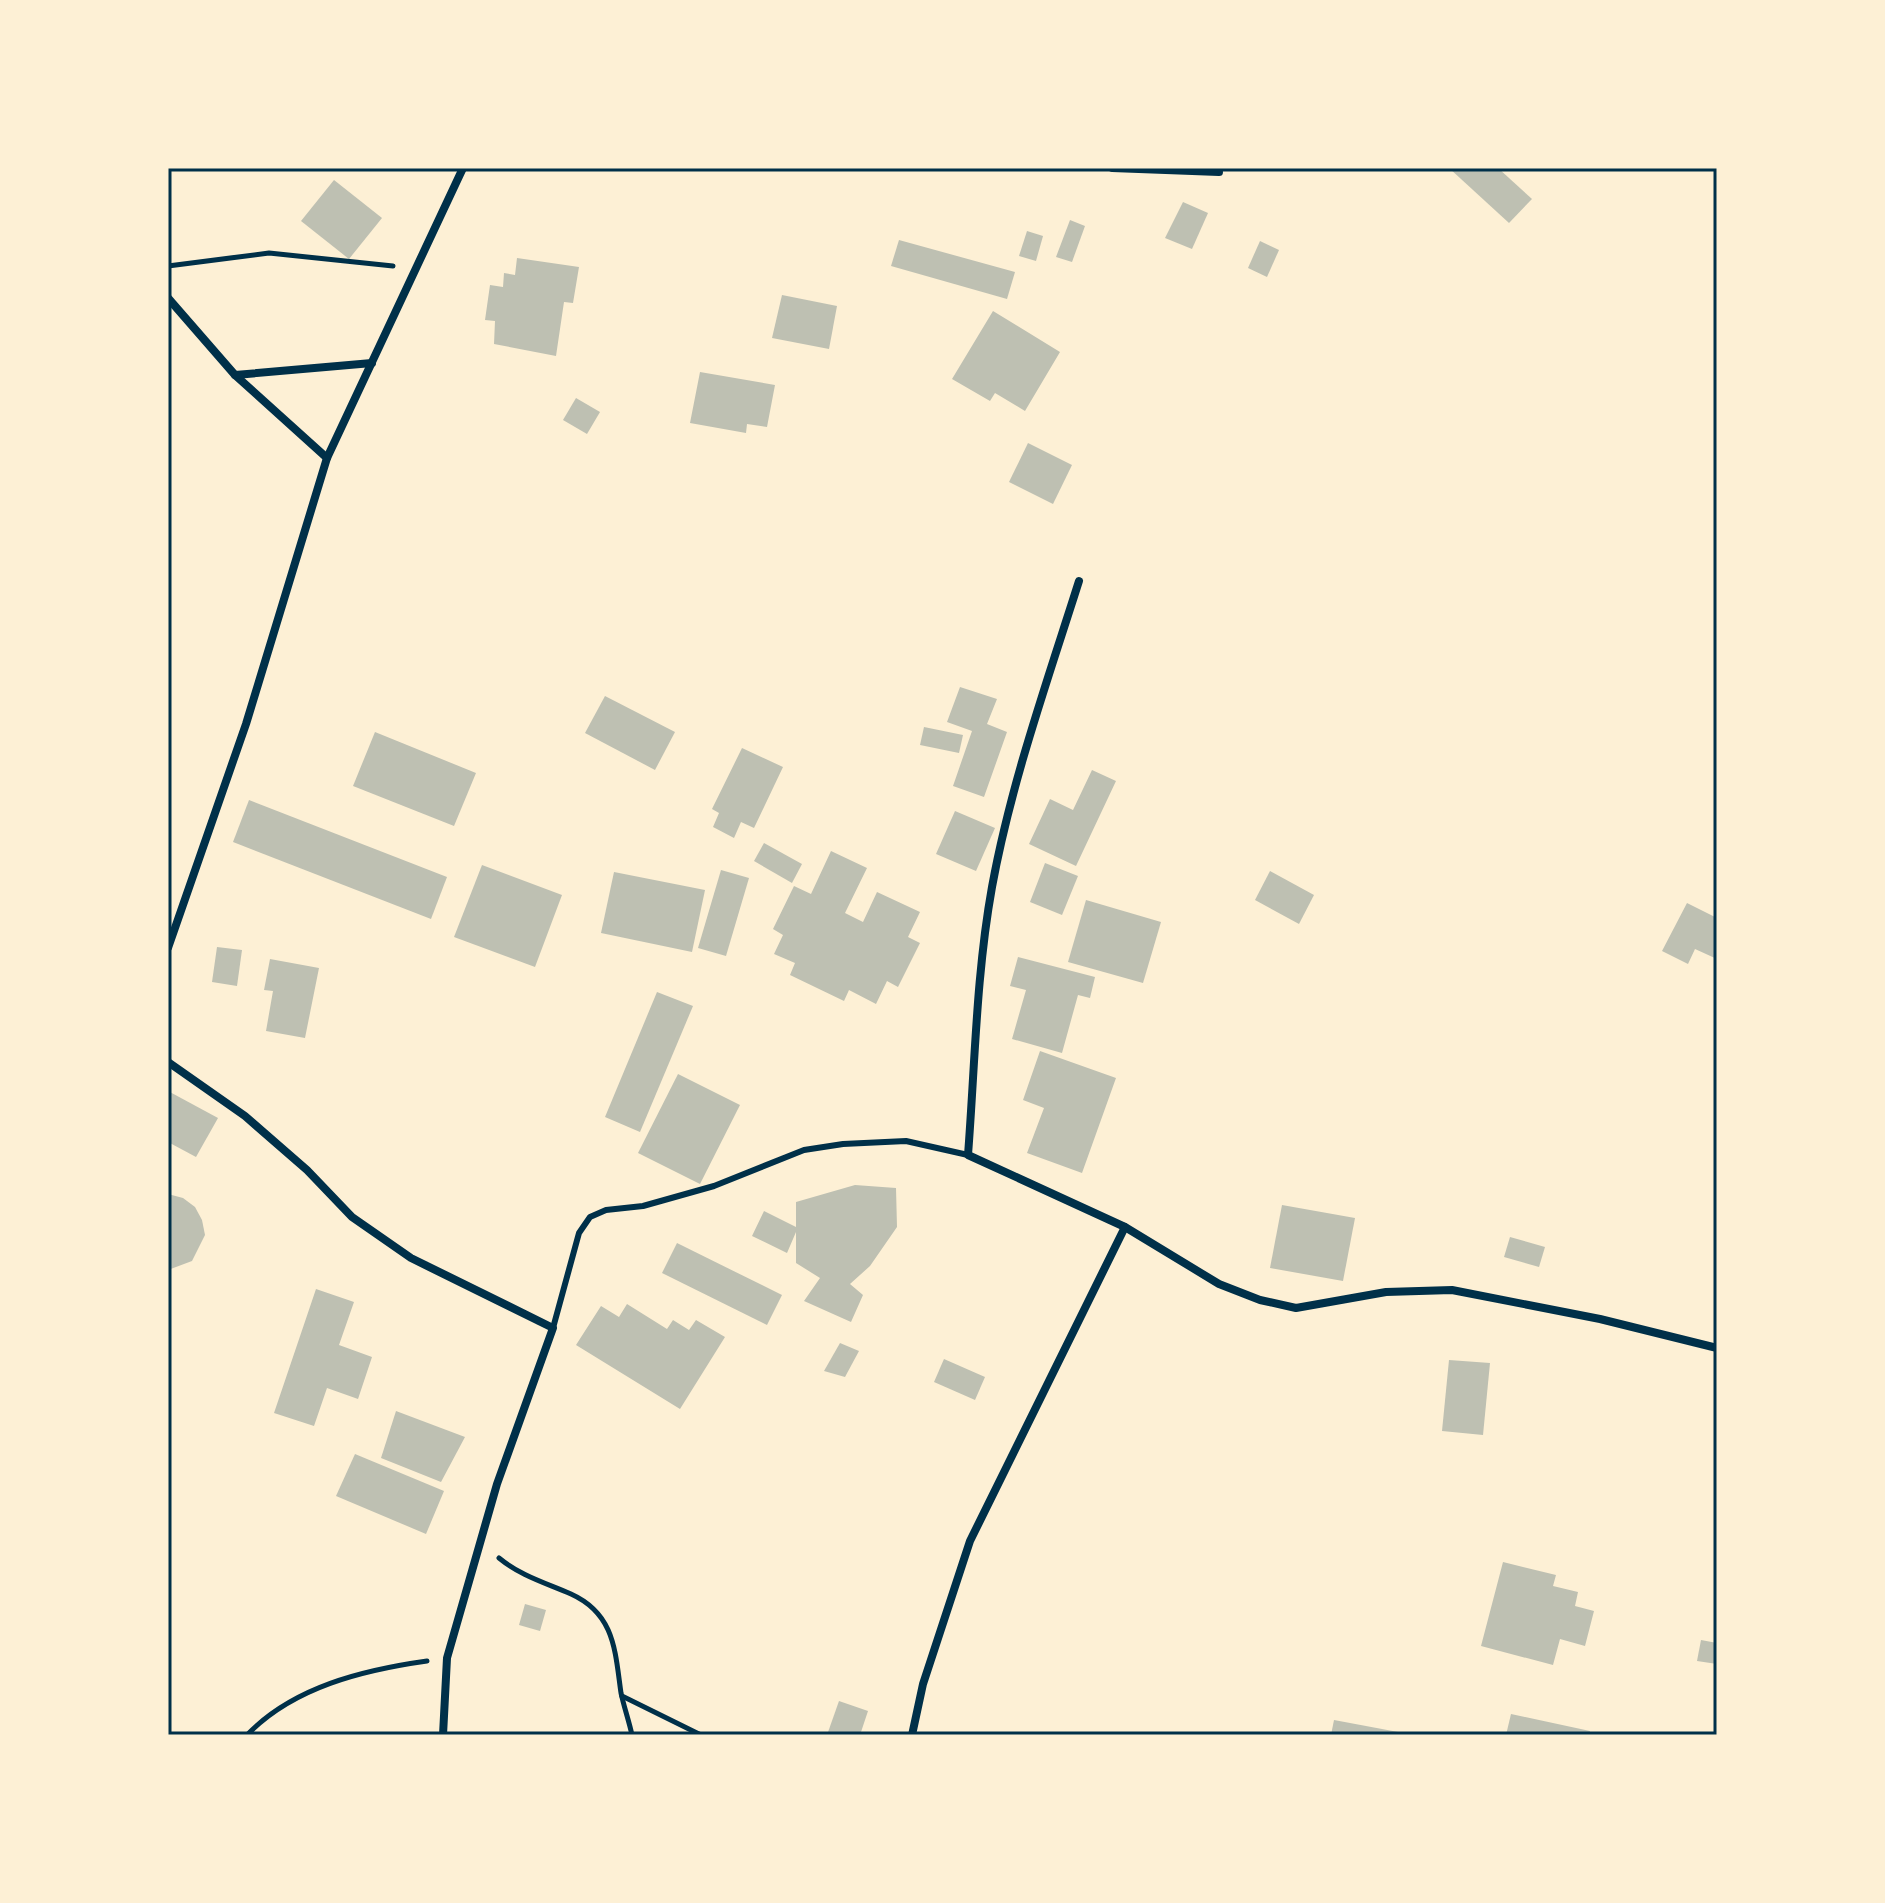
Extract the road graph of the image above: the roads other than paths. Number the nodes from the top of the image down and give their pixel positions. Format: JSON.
{"nodes":[{"id":1,"x":463,"y":168,"type":"edge"},
{"id":2,"x":1112,"y":168,"type":"edge"},
{"id":3,"x":1219,"y":172,"type":"dead end"},
{"id":4,"x":168,"y":298,"type":"edge"},
{"id":5,"x":372,"y":363,"type":"junction"},
{"id":6,"x":235,"y":375,"type":"junction"},
{"id":7,"x":327,"y":458,"type":"junction"},
{"id":8,"x":1079,"y":581,"type":"dead end"},
{"id":9,"x":168,"y":948,"type":"edge"},
{"id":10,"x":168,"y":1062,"type":"edge"},
{"id":11,"x":968,"y":1155,"type":"junction"},
{"id":12,"x":1125,"y":1227,"type":"junction"},
{"id":13,"x":553,"y":1328,"type":"junction"},
{"id":14,"x":1717,"y":1348,"type":"edge"},
{"id":15,"x":443,"y":1735,"type":"edge"},
{"id":16,"x":912,"y":1735,"type":"edge"}],
"edges":[{"from":1,"to":5,"type":"street"},
{"from":2,"to":3,"type":"street"},
{"from":4,"to":6,"type":"street"},
{"from":5,"to":6,"type":"street"},
{"from":5,"to":7,"type":"street"},
{"from":6,"to":7,"type":"street"},
{"from":7,"to":9,"type":"street"},
{"from":8,"to":11,"type":"street"},
{"from":10,"to":13,"type":"street"},
{"from":11,"to":12,"type":"street"},
{"from":11,"to":13,"type":"lane"},
{"from":12,"to":14,"type":"street"},
{"from":12,"to":16,"type":"street"},
{"from":13,"to":15,"type":"street"}]}
